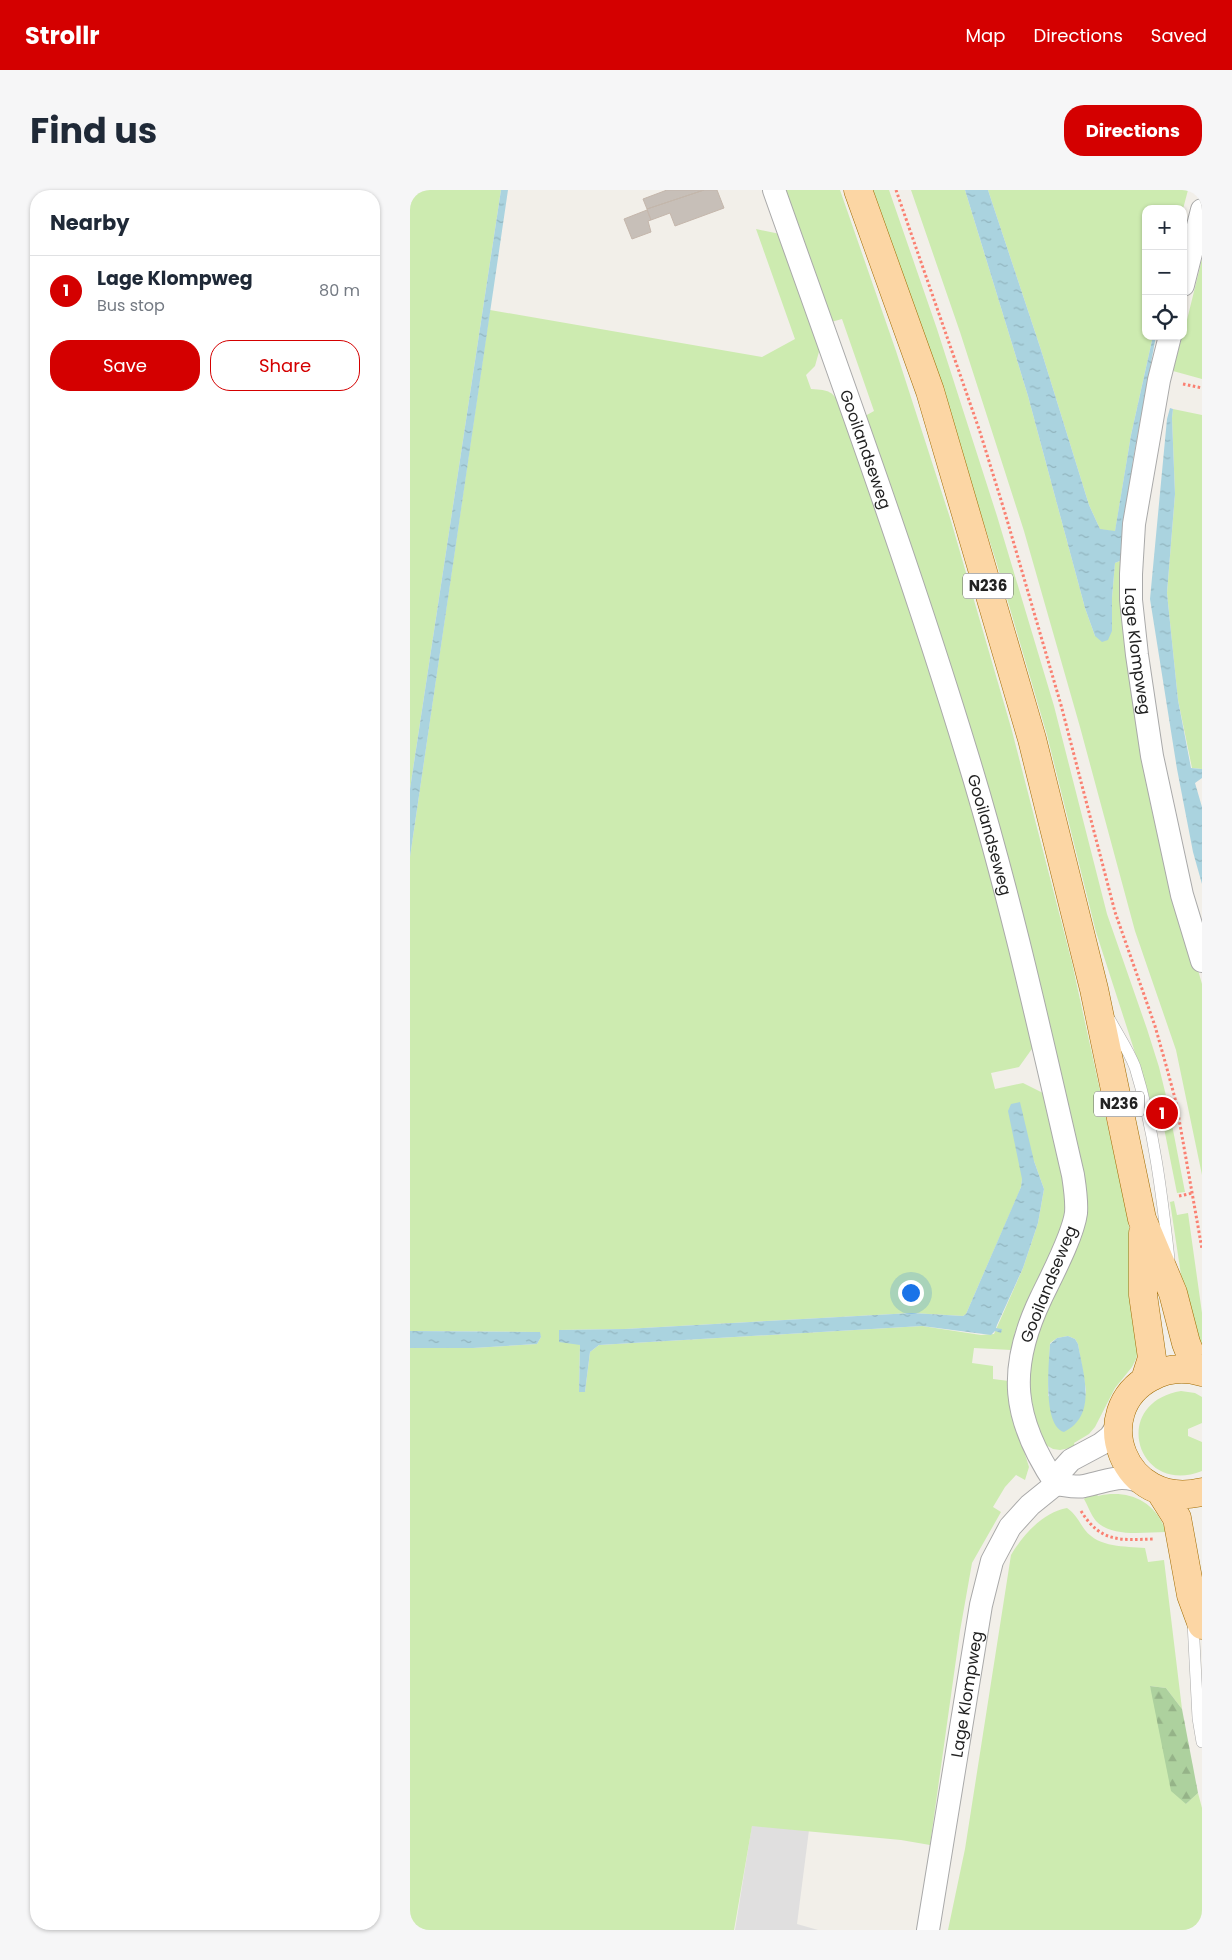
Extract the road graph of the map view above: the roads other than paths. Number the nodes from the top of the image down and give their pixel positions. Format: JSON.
{"nodes":[{"id":1,"x":774,"y":190,"type":"edge"},
{"id":2,"x":858,"y":190,"type":"edge"},
{"id":3,"x":1202,"y":210,"type":"edge"},
{"id":4,"x":1187,"y":269,"type":"edge"},
{"id":5,"x":1169,"y":340,"type":"edge"},
{"id":6,"x":1202,"y":961,"type":"edge"},
{"id":7,"x":1094,"y":989,"type":"junction"},
{"id":8,"x":1142,"y":1219,"type":"junction"},
{"id":9,"x":1173,"y":1294,"type":"junction"},
{"id":10,"x":1202,"y":1367,"type":"edge"},
{"id":11,"x":1202,"y":1372,"type":"edge"},
{"id":12,"x":1145,"y":1380,"type":"junction"},
{"id":13,"x":1120,"y":1417,"type":"junction"},
{"id":14,"x":1056,"y":1484,"type":"junction"},
{"id":15,"x":1153,"y":1488,"type":"junction"},
{"id":16,"x":1202,"y":1492,"type":"edge"},
{"id":17,"x":1191,"y":1595,"type":"junction"},
{"id":18,"x":1202,"y":1625,"type":"edge"},
{"id":19,"x":1202,"y":1742,"type":"edge"},
{"id":20,"x":928,"y":1930,"type":"edge"}],
"edges":[{"from":1,"to":14,"type":"street","name":"Gooilandseweg"},
{"from":2,"to":7,"type":"main road","number":"N236"},
{"from":3,"to":4,"type":"street"},
{"from":5,"to":6,"type":"street","name":"Lage Klompweg"},
{"from":7,"to":8,"type":"main road","number":"N236"},
{"from":7,"to":9,"type":"lane"},
{"from":8,"to":9,"type":"main road","number":"N236"},
{"from":8,"to":12,"type":"main road","number":"N236"},
{"from":9,"to":10,"type":"main road","number":"N236"},
{"from":11,"to":12,"type":"main road","number":"N236"},
{"from":12,"to":13,"type":"main road","number":"N236"},
{"from":13,"to":14,"type":"street","name":"Lage Klompweg"},
{"from":13,"to":15,"type":"main road","number":"N236"},
{"from":14,"to":15,"type":"street"},
{"from":14,"to":20,"type":"street","name":"Lage Klompweg"},
{"from":15,"to":16,"type":"main road"},
{"from":15,"to":17,"type":"main road","number":"N236"},
{"from":17,"to":18,"type":"main road","number":"N236"},
{"from":17,"to":19,"type":"lane"}]}
